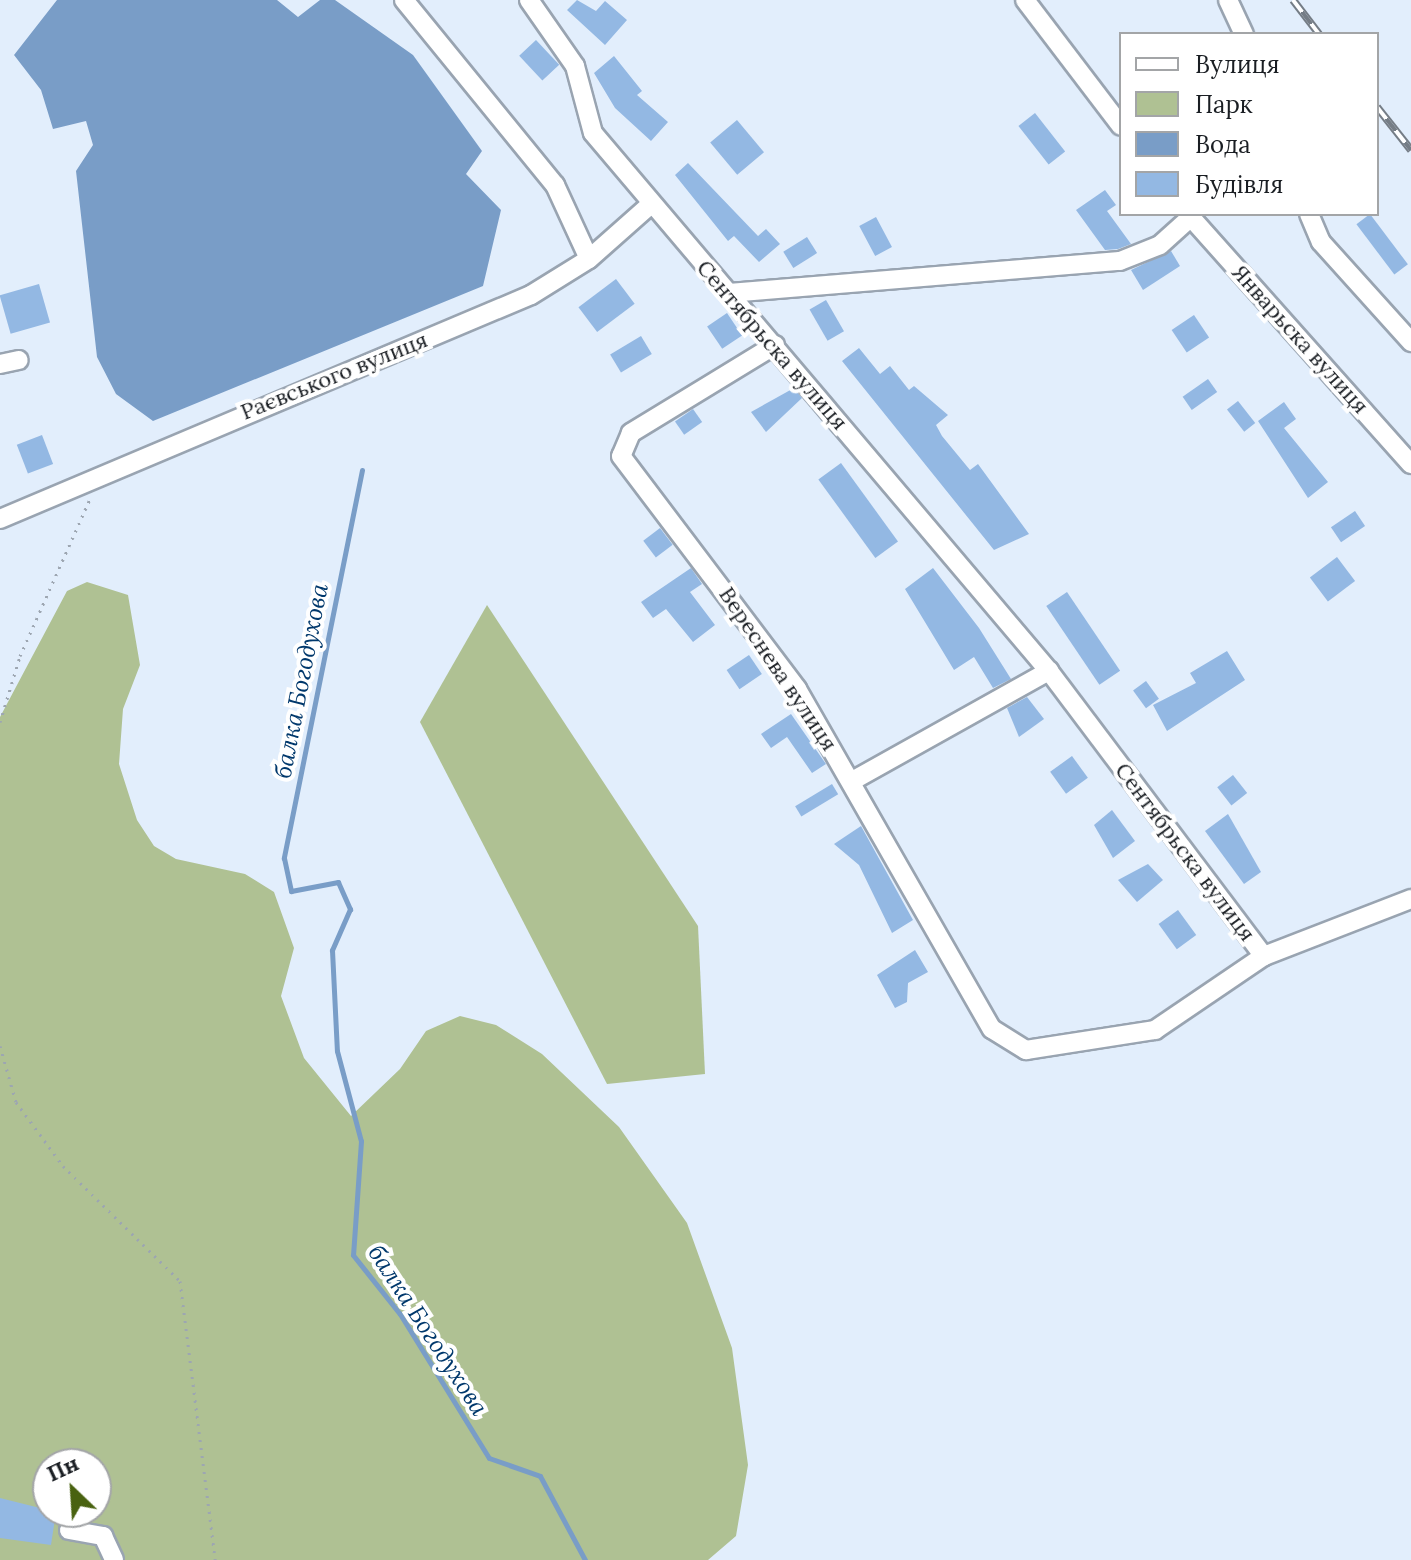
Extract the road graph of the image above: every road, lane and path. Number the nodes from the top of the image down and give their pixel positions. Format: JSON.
{"nodes":[{"id":1,"x":404,"y":0,"type":"edge"},
{"id":2,"x":1025,"y":0,"type":"edge"},
{"id":3,"x":1228,"y":0,"type":"edge"},
{"id":4,"x":538,"y":3,"type":"edge"},
{"id":5,"x":1243,"y":32,"type":"edge"},
{"id":6,"x":1119,"y":123,"type":"edge"},
{"id":7,"x":650,"y":205,"type":"junction"},
{"id":8,"x":1190,"y":216,"type":"edge"},
{"id":9,"x":1310,"y":216,"type":"edge"},
{"id":10,"x":589,"y":259,"type":"junction"},
{"id":11,"x":729,"y":293,"type":"junction"},
{"id":12,"x":1411,"y":342,"type":"edge"},
{"id":13,"x":775,"y":345,"type":"junction"},
{"id":14,"x":19,"y":360,"type":"dead end"},
{"id":15,"x":0,"y":364,"type":"edge"},
{"id":16,"x":1411,"y":464,"type":"edge"},
{"id":17,"x":94,"y":475,"type":"junction"},
{"id":18,"x":0,"y":519,"type":"edge"},
{"id":19,"x":1049,"y":671,"type":"junction"},
{"id":20,"x":0,"y":722,"type":"edge"},
{"id":21,"x":852,"y":781,"type":"junction"},
{"id":22,"x":1411,"y":899,"type":"edge"},
{"id":23,"x":1264,"y":956,"type":"junction"},
{"id":24,"x":0,"y":1046,"type":"edge"},
{"id":25,"x":69,"y":1530,"type":"dead end"},
{"id":26,"x":114,"y":1560,"type":"edge"},
{"id":27,"x":215,"y":1560,"type":"edge"}],
"edges":[{"from":1,"to":10,"type":"street"},
{"from":2,"to":6,"type":"street"},
{"from":3,"to":5,"type":"street"},
{"from":4,"to":7,"type":"street","name":"Сентябрьска вулиця"},
{"from":7,"to":10,"type":"street","name":"Раєвського вулиця"},
{"from":7,"to":11,"type":"street","name":"Сентябрьска вулиця"},
{"from":8,"to":11,"type":"street"},
{"from":8,"to":16,"type":"street","name":"Январьска вулиця"},
{"from":9,"to":12,"type":"street"},
{"from":10,"to":17,"type":"street","name":"Раєвського вулиця"},
{"from":11,"to":13,"type":"street","name":"Сентябрьска вулиця"},
{"from":13,"to":19,"type":"street","name":"Сентябрьска вулиця"},
{"from":13,"to":21,"type":"street","name":"Вереснева вулиця"},
{"from":14,"to":15,"type":"street"},
{"from":17,"to":18,"type":"street","name":"Раєвського вулиця"},
{"from":17,"to":20,"type":"path"},
{"from":19,"to":21,"type":"street"},
{"from":19,"to":23,"type":"street","name":"Сентябрьска вулиця"},
{"from":21,"to":23,"type":"street","name":"Вереснева вулиця"},
{"from":22,"to":23,"type":"street"},
{"from":24,"to":27,"type":"path"},
{"from":25,"to":26,"type":"street"}]}
